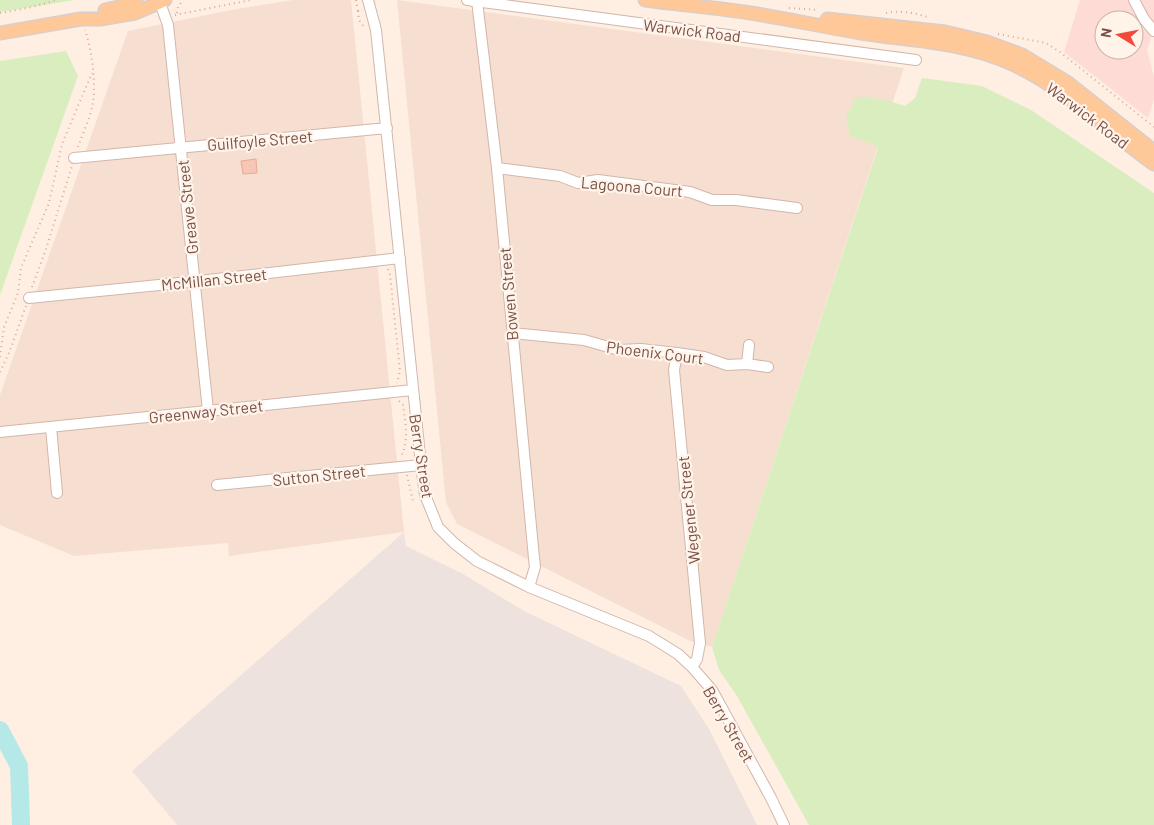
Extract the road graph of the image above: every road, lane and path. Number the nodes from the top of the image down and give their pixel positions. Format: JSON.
{"nodes":[{"id":1,"x":56,"y":0,"type":"edge"},
{"id":2,"x":62,"y":0,"type":"edge"},
{"id":3,"x":136,"y":0,"type":"edge"},
{"id":4,"x":183,"y":0,"type":"edge"},
{"id":5,"x":251,"y":0,"type":"edge"},
{"id":6,"x":369,"y":0,"type":"edge"},
{"id":7,"x":472,"y":0,"type":"edge"},
{"id":8,"x":644,"y":0,"type":"edge"},
{"id":9,"x":1134,"y":0,"type":"edge"},
{"id":10,"x":163,"y":2,"type":"edge"},
{"id":11,"x":716,"y":4,"type":"edge"},
{"id":12,"x":0,"y":13,"type":"edge"},
{"id":13,"x":176,"y":14,"type":"junction"},
{"id":14,"x":166,"y":16,"type":"junction"},
{"id":15,"x":81,"y":19,"type":"junction"},
{"id":16,"x":1154,"y":31,"type":"edge"},
{"id":17,"x":0,"y":33,"type":"edge"},
{"id":18,"x":916,"y":60,"type":"dead end"},
{"id":19,"x":92,"y":73,"type":"junction"},
{"id":20,"x":387,"y":128,"type":"junction"},
{"id":21,"x":181,"y":147,"type":"junction"},
{"id":22,"x":1152,"y":152,"type":"edge"},
{"id":23,"x":74,"y":158,"type":"junction"},
{"id":24,"x":497,"y":168,"type":"junction"},
{"id":25,"x":797,"y":208,"type":"dead end"},
{"id":26,"x":400,"y":258,"type":"junction"},
{"id":27,"x":387,"y":259,"type":"junction"},
{"id":28,"x":195,"y":281,"type":"junction"},
{"id":29,"x":29,"y":298,"type":"junction"},
{"id":30,"x":512,"y":333,"type":"junction"},
{"id":31,"x":749,"y":345,"type":"dead end"},
{"id":32,"x":677,"y":353,"type":"junction"},
{"id":33,"x":0,"y":357,"type":"edge"},
{"id":34,"x":747,"y":364,"type":"junction"},
{"id":35,"x":768,"y":367,"type":"dead end"},
{"id":36,"x":0,"y":372,"type":"edge"},
{"id":37,"x":412,"y":390,"type":"junction"},
{"id":38,"x":393,"y":392,"type":"junction"},
{"id":39,"x":208,"y":411,"type":"junction"},
{"id":40,"x":51,"y":427,"type":"junction"},
{"id":41,"x":0,"y":432,"type":"edge"},
{"id":42,"x":421,"y":465,"type":"junction"},
{"id":43,"x":400,"y":467,"type":"junction"},
{"id":44,"x":216,"y":485,"type":"dead end"},
{"id":45,"x":57,"y":493,"type":"dead end"},
{"id":46,"x":427,"y":500,"type":"junction"},
{"id":47,"x":529,"y":587,"type":"junction"},
{"id":48,"x":692,"y":667,"type":"junction"},
{"id":49,"x":784,"y":825,"type":"edge"}],
"edges":[{"from":1,"to":2,"type":"path"},
{"from":1,"to":12,"type":"path"},
{"from":3,"to":15,"type":"main road"},
{"from":4,"to":13,"type":"path"},
{"from":5,"to":13,"type":"path"},
{"from":6,"to":20,"type":"street","name":"Berry Street"},
{"from":7,"to":18,"type":"street","name":"Warwick Road"},
{"from":7,"to":24,"type":"street","name":"Bowen Street"},
{"from":8,"to":11,"type":"main road","name":"Warwick Road"},
{"from":9,"to":16,"type":"street"},
{"from":10,"to":14,"type":"street","name":"Greave Street"},
{"from":10,"to":15,"type":"main road"},
{"from":11,"to":22,"type":"main road","name":"Warwick Road"},
{"from":13,"to":14,"type":"path"},
{"from":14,"to":21,"type":"street","name":"Greave Street"},
{"from":15,"to":17,"type":"main road"},
{"from":15,"to":19,"type":"path"},
{"from":19,"to":23,"type":"path"},
{"from":19,"to":33,"type":"path"},
{"from":20,"to":21,"type":"street","name":"Guilfoyle Street"},
{"from":20,"to":26,"type":"street","name":"Berry Street"},
{"from":21,"to":23,"type":"street","name":"Guilfoyle Street"},
{"from":21,"to":28,"type":"street","name":"Greave Street"},
{"from":23,"to":29,"type":"path"},
{"from":24,"to":25,"type":"street","name":"Lagoona Court"},
{"from":24,"to":30,"type":"street","name":"Bowen Street"},
{"from":26,"to":27,"type":"street","name":"McMillan Street"},
{"from":26,"to":37,"type":"street","name":"Berry Street"},
{"from":27,"to":28,"type":"street","name":"McMillan Street"},
{"from":27,"to":38,"type":"path"},
{"from":28,"to":29,"type":"street","name":"McMillan Street"},
{"from":28,"to":39,"type":"street","name":"Greave Street"},
{"from":29,"to":36,"type":"path"},
{"from":30,"to":32,"type":"street","name":"Phoenix Court"},
{"from":30,"to":47,"type":"street","name":"Bowen Street"},
{"from":31,"to":34,"type":"street"},
{"from":32,"to":34,"type":"street","name":"Phoenix Court"},
{"from":32,"to":48,"type":"street","name":"Wegener Street"},
{"from":34,"to":35,"type":"street","name":"Phoenix Court"},
{"from":37,"to":38,"type":"street","name":"Greenway Street"},
{"from":37,"to":42,"type":"street","name":"Berry Street"},
{"from":38,"to":39,"type":"street","name":"Greenway Street"},
{"from":38,"to":43,"type":"path"},
{"from":39,"to":40,"type":"street","name":"Greenway Street"},
{"from":40,"to":41,"type":"street","name":"Greenway Street"},
{"from":40,"to":45,"type":"street"},
{"from":42,"to":43,"type":"street","name":"Sutton Street"},
{"from":42,"to":46,"type":"street","name":"Berry Street"},
{"from":43,"to":44,"type":"street","name":"Sutton Street"},
{"from":43,"to":46,"type":"path"},
{"from":46,"to":47,"type":"street","name":"Berry Street"},
{"from":47,"to":48,"type":"street","name":"Berry Street"},
{"from":48,"to":49,"type":"street","name":"Berry Street"}]}
